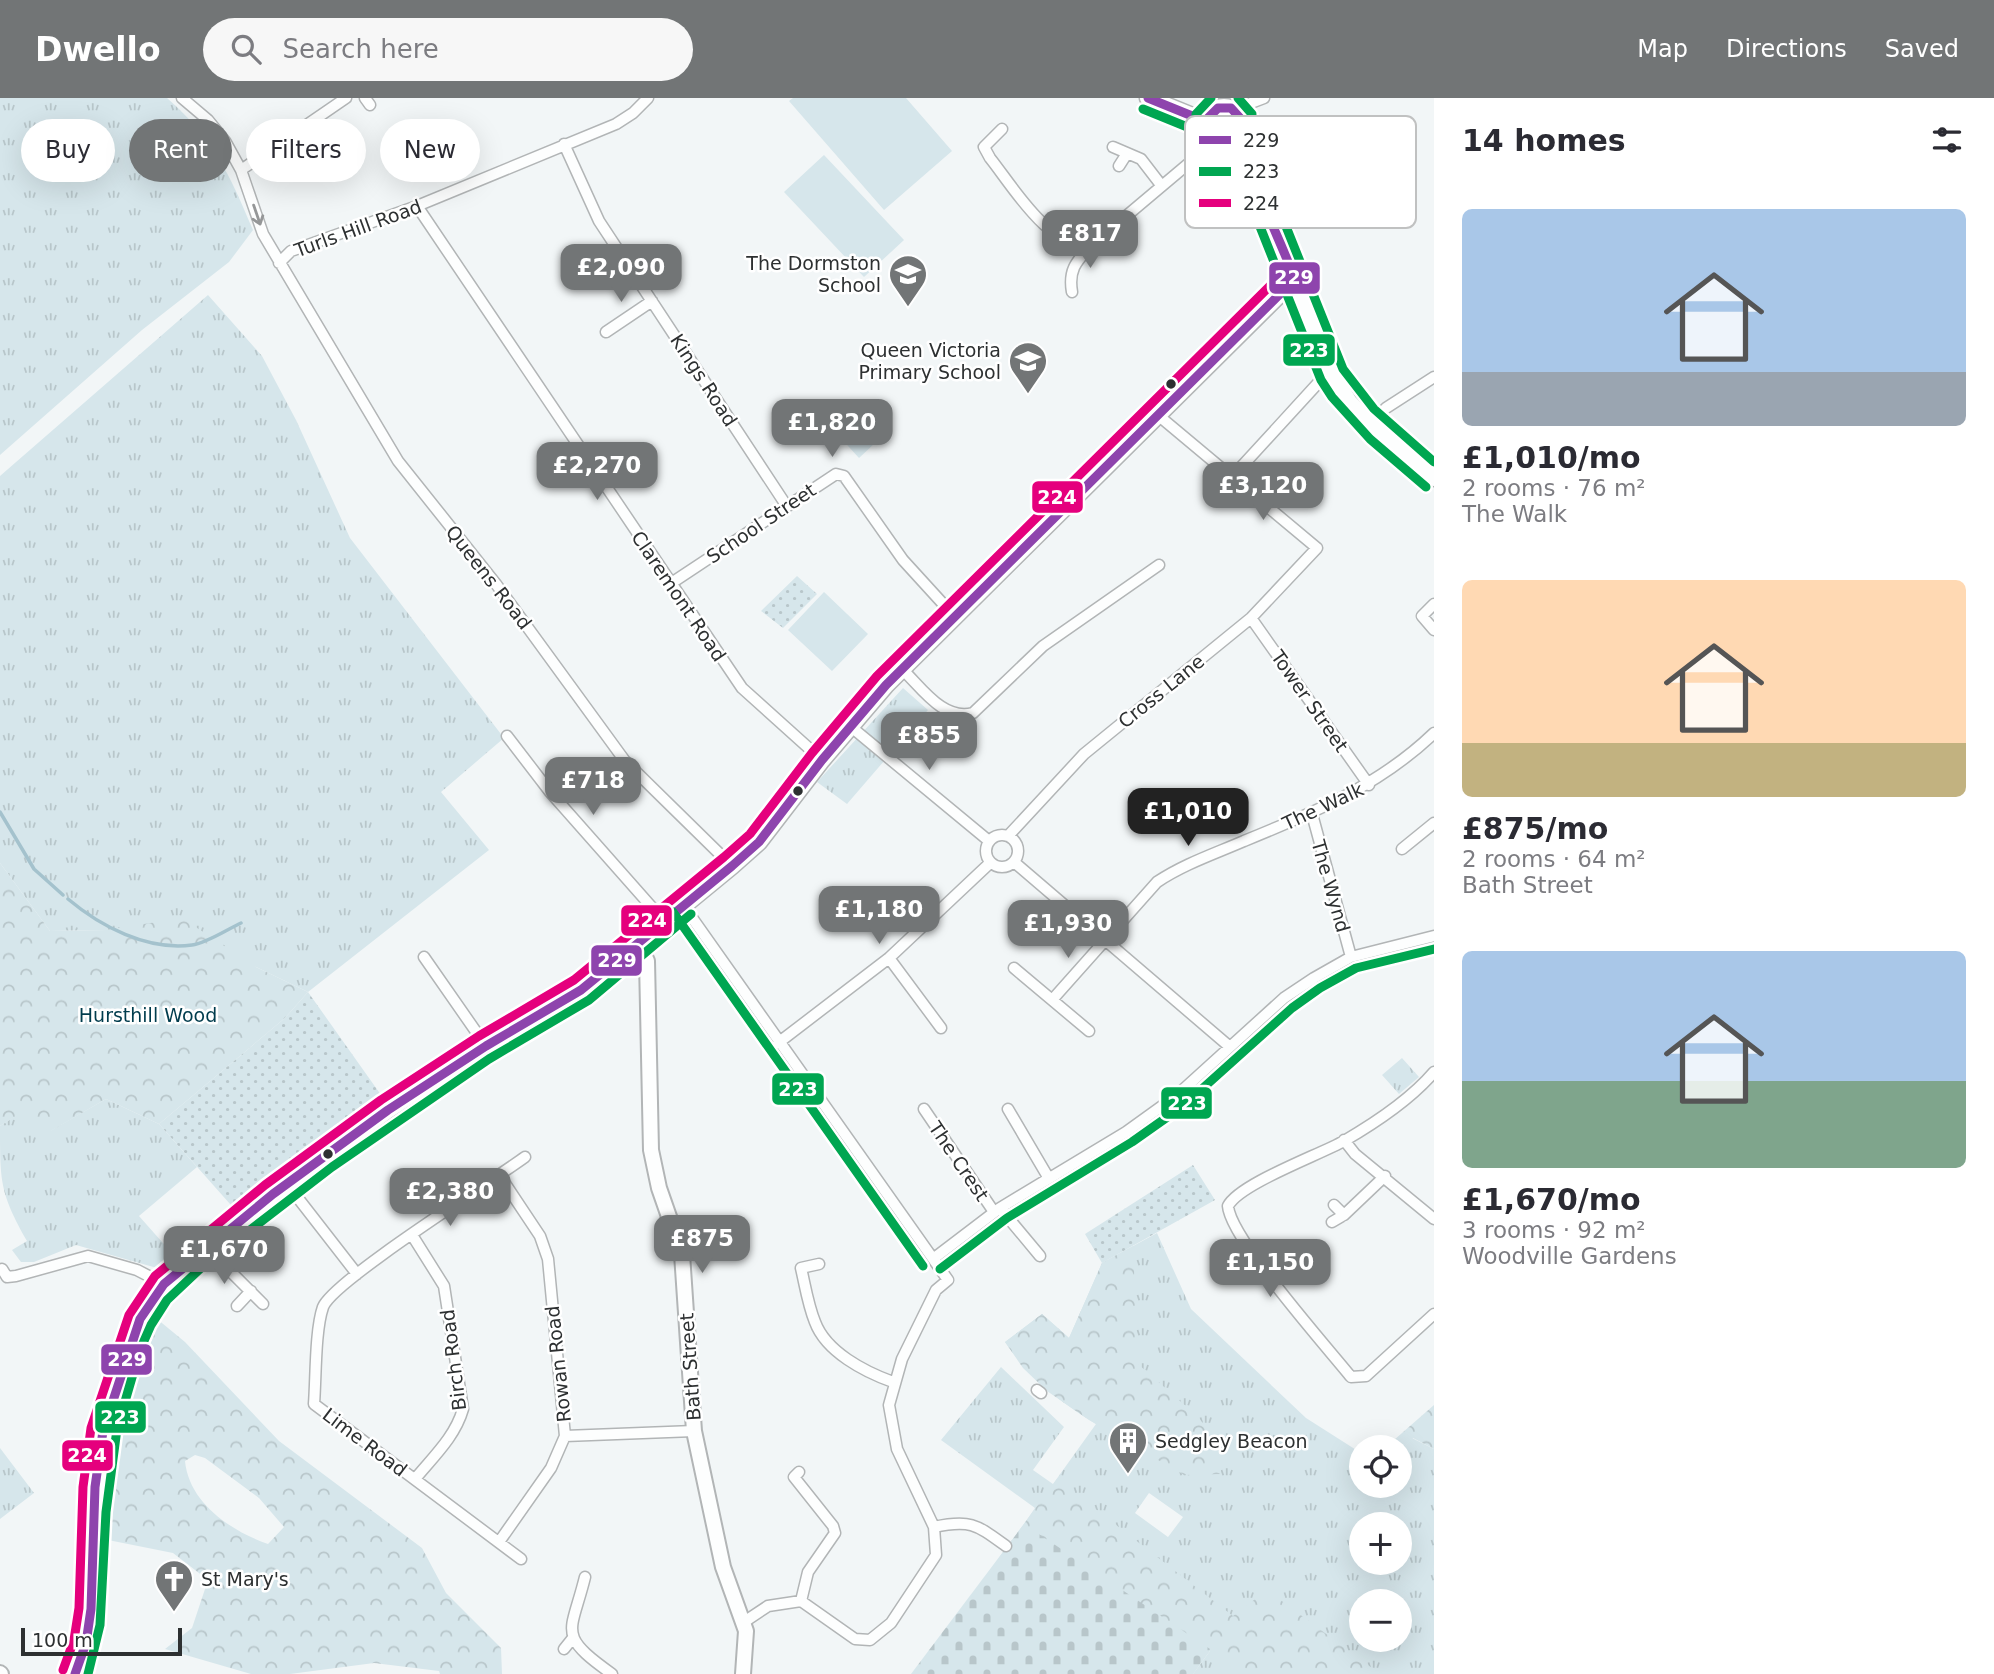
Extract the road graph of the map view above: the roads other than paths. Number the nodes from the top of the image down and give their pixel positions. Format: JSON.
{"nodes":[{"id":1,"x":182,"y":98,"type":"edge"},
{"id":2,"x":346,"y":98,"type":"edge"},
{"id":3,"x":648,"y":98,"type":"edge"},
{"id":4,"x":1148,"y":98,"type":"edge"},
{"id":5,"x":1264,"y":98,"type":"edge"},
{"id":6,"x":1231,"y":106,"type":"edge"},
{"id":7,"x":1213,"y":116,"type":"edge"},
{"id":8,"x":1185,"y":117,"type":"edge"},
{"id":9,"x":1002,"y":129,"type":"dead end"},
{"id":10,"x":564,"y":144,"type":"junction"},
{"id":11,"x":1113,"y":148,"type":"dead end"},
{"id":12,"x":1126,"y":155,"type":"junction"},
{"id":13,"x":1119,"y":166,"type":"dead end"},
{"id":14,"x":1185,"y":166,"type":"edge"},
{"id":15,"x":241,"y":170,"type":"junction"},
{"id":16,"x":1161,"y":185,"type":"junction"},
{"id":17,"x":417,"y":206,"type":"junction"},
{"id":18,"x":1274,"y":228,"type":"edge"},
{"id":19,"x":1093,"y":244,"type":"junction"},
{"id":20,"x":279,"y":263,"type":"junction"},
{"id":21,"x":1295,"y":279,"type":"junction"},
{"id":22,"x":1072,"y":292,"type":"dead end"},
{"id":23,"x":652,"y":301,"type":"junction"},
{"id":24,"x":606,"y":332,"type":"dead end"},
{"id":25,"x":1330,"y":370,"type":"junction"},
{"id":26,"x":1434,"y":377,"type":"edge"},
{"id":27,"x":1159,"y":416,"type":"junction"},
{"id":28,"x":1370,"y":424,"type":"junction"},
{"id":29,"x":1231,"y":478,"type":"junction"},
{"id":30,"x":1434,"y":478,"type":"edge"},
{"id":31,"x":786,"y":505,"type":"junction"},
{"id":32,"x":1159,"y":565,"type":"dead end"},
{"id":33,"x":670,"y":584,"type":"junction"},
{"id":34,"x":1434,"y":604,"type":"edge"},
{"id":35,"x":955,"y":617,"type":"junction"},
{"id":36,"x":1251,"y":618,"type":"junction"},
{"id":37,"x":1434,"y":630,"type":"edge"},
{"id":38,"x":902,"y":669,"type":"junction"},
{"id":39,"x":850,"y":726,"type":"junction"},
{"id":40,"x":506,"y":736,"type":"dead end"},
{"id":41,"x":1433,"y":738,"type":"edge"},
{"id":42,"x":822,"y":760,"type":"junction"},
{"id":43,"x":1369,"y":785,"type":"junction"},
{"id":44,"x":1311,"y":814,"type":"junction"},
{"id":45,"x":1434,"y":824,"type":"edge"},
{"id":46,"x":1008,"y":836,"type":"junction"},
{"id":47,"x":989,"y":841,"type":"junction"},
{"id":48,"x":1402,"y":849,"type":"dead end"},
{"id":49,"x":1014,"y":862,"type":"junction"},
{"id":50,"x":990,"y":863,"type":"junction"},
{"id":51,"x":732,"y":866,"type":"junction"},
{"id":52,"x":683,"y":905,"type":"junction"},
{"id":53,"x":664,"y":921,"type":"junction"},
{"id":54,"x":1434,"y":936,"type":"edge"},
{"id":55,"x":1106,"y":940,"type":"junction"},
{"id":56,"x":639,"y":944,"type":"junction"},
{"id":57,"x":424,"y":957,"type":"dead end"},
{"id":58,"x":1352,"y":957,"type":"junction"},
{"id":59,"x":889,"y":958,"type":"junction"},
{"id":60,"x":1014,"y":968,"type":"dead end"},
{"id":61,"x":1052,"y":1000,"type":"junction"},
{"id":62,"x":941,"y":1028,"type":"dead end"},
{"id":63,"x":1089,"y":1031,"type":"dead end"},
{"id":64,"x":778,"y":1043,"type":"junction"},
{"id":65,"x":486,"y":1046,"type":"junction"},
{"id":66,"x":1230,"y":1047,"type":"junction"},
{"id":67,"x":1434,"y":1072,"type":"edge"},
{"id":68,"x":924,"y":1109,"type":"dead end"},
{"id":69,"x":1009,"y":1109,"type":"dead end"},
{"id":70,"x":1345,"y":1140,"type":"junction"},
{"id":71,"x":525,"y":1157,"type":"dead end"},
{"id":72,"x":500,"y":1176,"type":"junction"},
{"id":73,"x":1385,"y":1176,"type":"junction"},
{"id":74,"x":1048,"y":1178,"type":"junction"},
{"id":75,"x":287,"y":1184,"type":"junction"},
{"id":76,"x":1334,"y":1205,"type":"dead end"},
{"id":77,"x":997,"y":1210,"type":"junction"},
{"id":78,"x":1344,"y":1215,"type":"junction"},
{"id":79,"x":1434,"y":1219,"type":"edge"},
{"id":80,"x":1332,"y":1222,"type":"dead end"},
{"id":81,"x":412,"y":1235,"type":"junction"},
{"id":82,"x":207,"y":1248,"type":"junction"},
{"id":83,"x":1040,"y":1256,"type":"dead end"},
{"id":84,"x":933,"y":1259,"type":"junction"},
{"id":85,"x":819,"y":1264,"type":"dead end"},
{"id":86,"x":2,"y":1269,"type":"dead end"},
{"id":87,"x":357,"y":1274,"type":"junction"},
{"id":88,"x":164,"y":1284,"type":"junction"},
{"id":89,"x":251,"y":1291,"type":"junction"},
{"id":90,"x":263,"y":1304,"type":"dead end"},
{"id":91,"x":237,"y":1306,"type":"dead end"},
{"id":92,"x":1434,"y":1314,"type":"edge"},
{"id":93,"x":893,"y":1382,"type":"junction"},
{"id":94,"x":694,"y":1432,"type":"junction"},
{"id":95,"x":565,"y":1436,"type":"junction"},
{"id":96,"x":799,"y":1472,"type":"dead end"},
{"id":97,"x":415,"y":1479,"type":"junction"},
{"id":98,"x":934,"y":1527,"type":"junction"},
{"id":99,"x":499,"y":1542,"type":"junction"},
{"id":100,"x":1006,"y":1546,"type":"dead end"},
{"id":101,"x":522,"y":1559,"type":"dead end"},
{"id":102,"x":587,"y":1585,"type":"dead end"},
{"id":103,"x":801,"y":1601,"type":"junction"},
{"id":104,"x":744,"y":1622,"type":"junction"},
{"id":105,"x":572,"y":1639,"type":"junction"},
{"id":106,"x":564,"y":1649,"type":"dead end"},
{"id":107,"x":75,"y":1674,"type":"edge"},
{"id":108,"x":612,"y":1674,"type":"edge"},
{"id":109,"x":743,"y":1674,"type":"edge"}],
"edges":[{"from":1,"to":15,"type":"street","name":"Queens Road"},
{"from":2,"to":15,"type":"street"},
{"from":3,"to":10,"type":"street","name":"Turls Hill Road"},
{"from":4,"to":8,"type":"main road"},
{"from":5,"to":6,"type":"street"},
{"from":6,"to":7,"type":"main road"},
{"from":9,"to":19,"type":"street"},
{"from":10,"to":17,"type":"street","name":"Turls Hill Road"},
{"from":10,"to":23,"type":"street","name":"Kings Road"},
{"from":11,"to":12,"type":"street"},
{"from":12,"to":13,"type":"street"},
{"from":12,"to":16,"type":"street"},
{"from":14,"to":16,"type":"street"},
{"from":15,"to":20,"type":"street","name":"Queens Road","one_way":true},
{"from":16,"to":19,"type":"street"},
{"from":17,"to":20,"type":"street","name":"Turls Hill Road"},
{"from":17,"to":33,"type":"street","name":"Claremont Road"},
{"from":18,"to":21,"type":"main road"},
{"from":19,"to":22,"type":"street"},
{"from":20,"to":51,"type":"street","name":"Queens Road"},
{"from":21,"to":25,"type":"main road"},
{"from":21,"to":27,"type":"main road"},
{"from":23,"to":24,"type":"street"},
{"from":23,"to":31,"type":"street","name":"Kings Road"},
{"from":25,"to":28,"type":"main road"},
{"from":25,"to":29,"type":"street"},
{"from":26,"to":28,"type":"street"},
{"from":27,"to":29,"type":"street"},
{"from":27,"to":35,"type":"main road"},
{"from":28,"to":30,"type":"main road"},
{"from":29,"to":36,"type":"street","name":"Cross Lane"},
{"from":31,"to":33,"type":"street","name":"School Street"},
{"from":31,"to":35,"type":"street","name":"School Street"},
{"from":32,"to":38,"type":"street"},
{"from":33,"to":42,"type":"street","name":"Claremont Road"},
{"from":34,"to":37,"type":"street"},
{"from":35,"to":38,"type":"main road"},
{"from":36,"to":43,"type":"street","name":"Tower Street"},
{"from":36,"to":46,"type":"street","name":"Cross Lane"},
{"from":38,"to":39,"type":"main road"},
{"from":39,"to":42,"type":"main road"},
{"from":39,"to":47,"type":"street"},
{"from":40,"to":53,"type":"street"},
{"from":41,"to":43,"type":"street","name":"The Walk"},
{"from":42,"to":51,"type":"main road"},
{"from":43,"to":44,"type":"street","name":"The Walk"},
{"from":44,"to":55,"type":"street","name":"The Walk"},
{"from":44,"to":58,"type":"street","name":"The Wynd"},
{"from":45,"to":48,"type":"street"},
{"from":46,"to":47,"type":"street"},
{"from":46,"to":49,"type":"street"},
{"from":47,"to":50,"type":"street"},
{"from":49,"to":50,"type":"street"},
{"from":49,"to":55,"type":"street"},
{"from":50,"to":59,"type":"street"},
{"from":51,"to":52,"type":"main road"},
{"from":52,"to":53,"type":"main road"},
{"from":52,"to":64,"type":"street"},
{"from":53,"to":56,"type":"main road"},
{"from":54,"to":58,"type":"street"},
{"from":55,"to":61,"type":"street","name":"The Walk"},
{"from":55,"to":66,"type":"street"},
{"from":56,"to":65,"type":"main road"},
{"from":56,"to":94,"type":"street","name":"Bath Street"},
{"from":57,"to":65,"type":"street"},
{"from":58,"to":66,"type":"street"},
{"from":59,"to":62,"type":"street"},
{"from":59,"to":64,"type":"street"},
{"from":60,"to":61,"type":"street"},
{"from":61,"to":63,"type":"street"},
{"from":64,"to":84,"type":"street"},
{"from":65,"to":75,"type":"main road"},
{"from":66,"to":74,"type":"street"},
{"from":67,"to":70,"type":"street"},
{"from":68,"to":77,"type":"street","name":"The Crest"},
{"from":69,"to":74,"type":"street"},
{"from":70,"to":73,"type":"street"},
{"from":70,"to":92,"type":"street"},
{"from":71,"to":72,"type":"street"},
{"from":72,"to":81,"type":"street"},
{"from":72,"to":95,"type":"street","name":"Rowan Road"},
{"from":73,"to":78,"type":"street"},
{"from":73,"to":79,"type":"street"},
{"from":74,"to":77,"type":"street"},
{"from":75,"to":82,"type":"main road"},
{"from":75,"to":87,"type":"street"},
{"from":76,"to":78,"type":"street"},
{"from":77,"to":83,"type":"street","name":"The Crest"},
{"from":77,"to":84,"type":"street"},
{"from":78,"to":80,"type":"street"},
{"from":81,"to":87,"type":"street"},
{"from":81,"to":97,"type":"street","name":"Birch Road"},
{"from":82,"to":88,"type":"main road"},
{"from":82,"to":89,"type":"street"},
{"from":84,"to":93,"type":"street"},
{"from":85,"to":93,"type":"street"},
{"from":86,"to":88,"type":"street"},
{"from":87,"to":97,"type":"street","name":"Lime Road"},
{"from":88,"to":107,"type":"main road"},
{"from":89,"to":90,"type":"street"},
{"from":89,"to":91,"type":"street"},
{"from":93,"to":98,"type":"street"},
{"from":94,"to":95,"type":"street","name":"Rowan Road"},
{"from":94,"to":104,"type":"street","name":"Bath Street"},
{"from":95,"to":99,"type":"street"},
{"from":96,"to":103,"type":"street"},
{"from":97,"to":99,"type":"street","name":"Lime Road"},
{"from":98,"to":100,"type":"street"},
{"from":98,"to":103,"type":"street"},
{"from":99,"to":101,"type":"street","name":"Lime Road"},
{"from":102,"to":105,"type":"street"},
{"from":103,"to":104,"type":"street"},
{"from":104,"to":109,"type":"street"},
{"from":105,"to":106,"type":"street"},
{"from":105,"to":108,"type":"street"}]}
